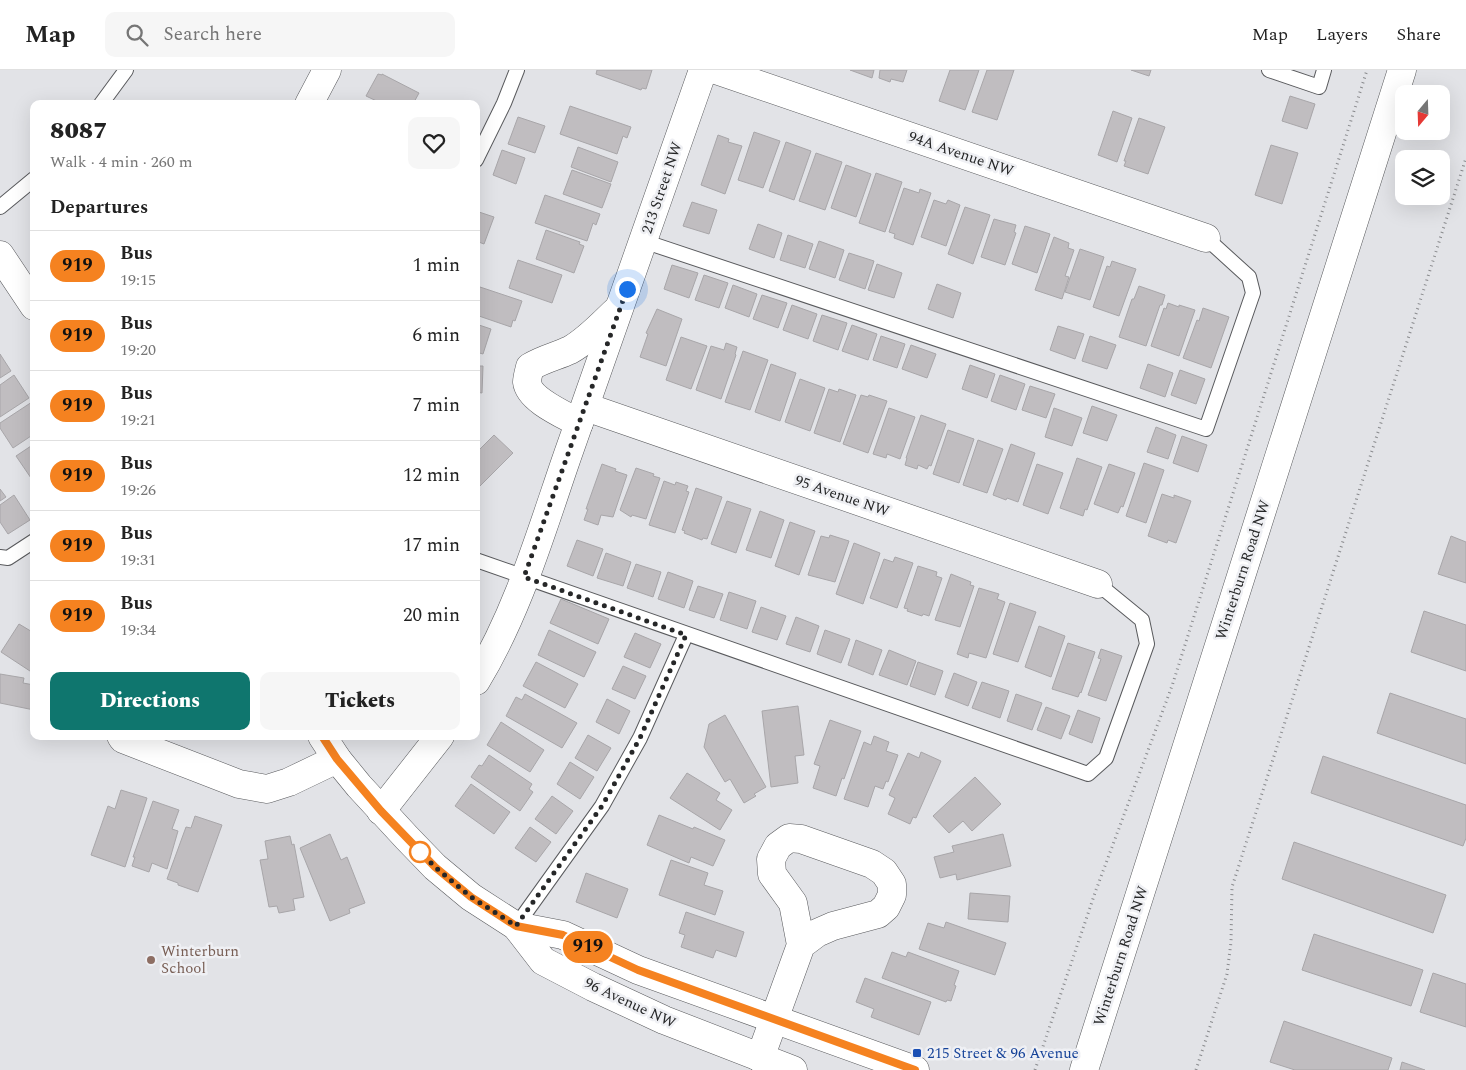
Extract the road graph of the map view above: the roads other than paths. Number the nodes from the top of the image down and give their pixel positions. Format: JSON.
{"nodes":[{"id":1,"x":126,"y":70,"type":"edge"},
{"id":2,"x":327,"y":70,"type":"edge"},
{"id":3,"x":517,"y":70,"type":"edge"},
{"id":4,"x":703,"y":70,"type":"edge"},
{"id":5,"x":716,"y":70,"type":"edge"},
{"id":6,"x":1269,"y":70,"type":"edge"},
{"id":7,"x":1324,"y":70,"type":"edge"},
{"id":8,"x":1402,"y":70,"type":"edge"},
{"id":9,"x":104,"y":100,"type":"edge"},
{"id":10,"x":311,"y":100,"type":"edge"},
{"id":11,"x":480,"y":152,"type":"edge"},
{"id":12,"x":30,"y":182,"type":"edge"},
{"id":13,"x":0,"y":207,"type":"edge"},
{"id":14,"x":1206,"y":238,"type":"joint"},
{"id":15,"x":644,"y":241,"type":"junction"},
{"id":16,"x":0,"y":255,"type":"edge"},
{"id":17,"x":30,"y":300,"type":"edge"},
{"id":18,"x":622,"y":306,"type":"junction"},
{"id":19,"x":583,"y":415,"type":"junction"},
{"id":20,"x":30,"y":544,"type":"edge"},
{"id":21,"x":0,"y":557,"type":"edge"},
{"id":22,"x":480,"y":561,"type":"edge"},
{"id":23,"x":524,"y":577,"type":"junction"},
{"id":24,"x":1098,"y":584,"type":"joint"},
{"id":25,"x":686,"y":635,"type":"junction"},
{"id":26,"x":480,"y":674,"type":"edge"},
{"id":27,"x":126,"y":740,"type":"edge"},
{"id":28,"x":325,"y":740,"type":"edge"},
{"id":29,"x":437,"y":740,"type":"edge"},
{"id":30,"x":337,"y":759,"type":"junction"},
{"id":31,"x":381,"y":811,"type":"junction"},
{"id":32,"x":516,"y":926,"type":"junction"},
{"id":33,"x":801,"y":945,"type":"junction"},
{"id":34,"x":774,"y":1020,"type":"junction"},
{"id":35,"x":760,"y":1058,"type":"junction"},
{"id":36,"x":793,"y":1070,"type":"edge"},
{"id":37,"x":915,"y":1070,"type":"edge"},
{"id":38,"x":1084,"y":1070,"type":"edge"}],
"edges":[{"from":1,"to":9,"type":"lane"},
{"from":2,"to":10,"type":"street"},
{"from":3,"to":11,"type":"lane"},
{"from":4,"to":15,"type":"street","name":"213 Street NW"},
{"from":5,"to":14,"type":"street","name":"94A Avenue NW"},
{"from":6,"to":7,"type":"lane"},
{"from":8,"to":38,"type":"street","name":"Winterburn Road NW"},
{"from":12,"to":13,"type":"lane"},
{"from":14,"to":15,"type":"lane"},
{"from":15,"to":18,"type":"street","name":"213 Street NW"},
{"from":16,"to":17,"type":"street"},
{"from":18,"to":19,"type":"street","name":"213 Street NW"},
{"from":18,"to":19,"type":"street","name":"213 Street NW"},
{"from":19,"to":23,"type":"street","name":"213 Street NW"},
{"from":19,"to":24,"type":"street","name":"95 Avenue NW"},
{"from":20,"to":21,"type":"lane"},
{"from":22,"to":23,"type":"lane"},
{"from":23,"to":25,"type":"lane"},
{"from":23,"to":26,"type":"street","name":"213 Street NW"},
{"from":24,"to":25,"type":"lane"},
{"from":25,"to":32,"type":"lane"},
{"from":27,"to":30,"type":"street"},
{"from":28,"to":30,"type":"street","name":"96 Avenue NW"},
{"from":29,"to":31,"type":"street"},
{"from":30,"to":31,"type":"street","name":"96 Avenue NW"},
{"from":31,"to":32,"type":"street","name":"96 Avenue NW"},
{"from":32,"to":34,"type":"street","name":"96 Avenue NW"},
{"from":32,"to":35,"type":"street","name":"96 Avenue NW"},
{"from":33,"to":33,"type":"street"},
{"from":33,"to":34,"type":"street"},
{"from":34,"to":35,"type":"street"},
{"from":34,"to":37,"type":"street","name":"96 Avenue NW"},
{"from":35,"to":36,"type":"street","name":"96 Avenue NW"}]}
